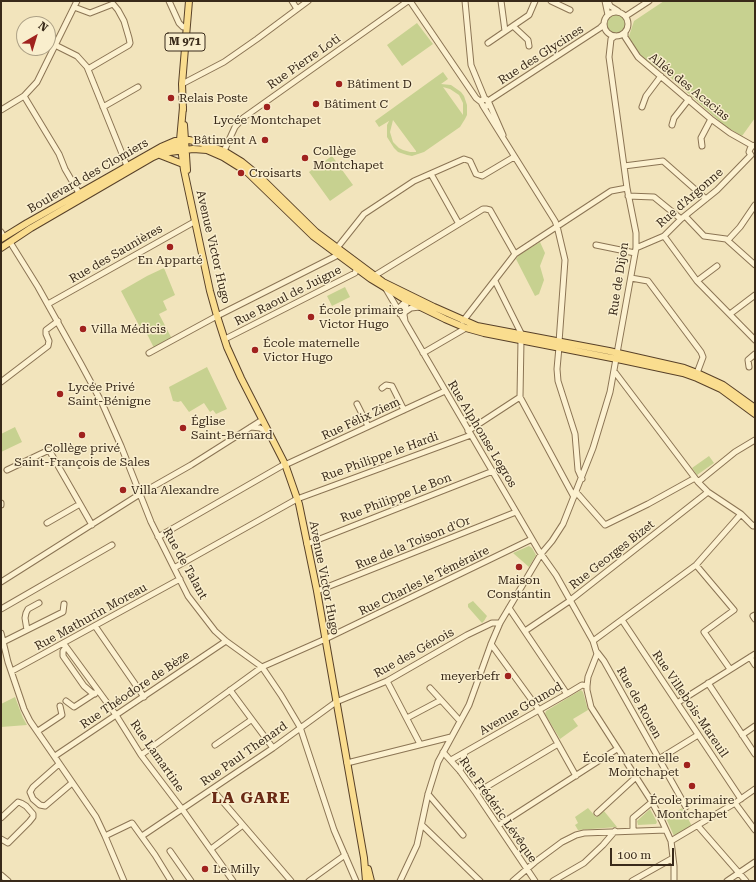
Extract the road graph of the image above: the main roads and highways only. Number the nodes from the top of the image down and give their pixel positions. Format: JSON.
{"nodes":[{"id":1,"x":189,"y":1,"type":"edge"},
{"id":2,"x":183,"y":145,"type":"junction"},
{"id":3,"x":156,"y":155,"type":"junction"},
{"id":4,"x":183,"y":164,"type":"junction"},
{"id":5,"x":187,"y":183,"type":"junction"},
{"id":6,"x":2,"y":236,"type":"edge"},
{"id":7,"x":10,"y":242,"type":"junction"},
{"id":8,"x":1,"y":248,"type":"edge"},
{"id":9,"x":400,"y":290,"type":"junction"},
{"id":10,"x":407,"y":300,"type":"junction"},
{"id":11,"x":448,"y":314,"type":"junction"},
{"id":12,"x":522,"y":338,"type":"junction"},
{"id":13,"x":617,"y":355,"type":"junction"},
{"id":14,"x":755,"y":408,"type":"edge"},
{"id":15,"x":755,"y":414,"type":"edge"},
{"id":16,"x":364,"y":858,"type":"junction"},
{"id":17,"x":366,"y":881,"type":"edge"},
{"id":18,"x":371,"y":881,"type":"edge"}],
"edges":[{"from":1,"to":2,"type":"main road","name":"Avenue Victor Hugo","number":"M 971"},
{"from":2,"to":3,"type":"main road","name":"Boulevard des Clomiers"},
{"from":2,"to":4,"type":"main road","name":"Avenue Victor Hugo","number":"M 971"},
{"from":2,"to":5,"type":"main road","name":"Avenue Victor Hugo","number":"M 971"},
{"from":2,"to":6,"type":"main road","name":"Boulevard des Clomiers"},
{"from":2,"to":9,"type":"main road"},
{"from":2,"to":10,"type":"main road"},
{"from":3,"to":4,"type":"main road"},
{"from":3,"to":7,"type":"main road","name":"Boulevard des Clomiers"},
{"from":4,"to":5,"type":"main road","name":"Avenue Victor Hugo","number":"M 971"},
{"from":5,"to":16,"type":"main road","name":"Avenue Victor Hugo","number":"M 971"},
{"from":6,"to":7,"type":"main road"},
{"from":7,"to":8,"type":"main road","name":"Boulevard des Clomiers"},
{"from":9,"to":10,"type":"main road"},
{"from":9,"to":11,"type":"main road"},
{"from":10,"to":11,"type":"main road"},
{"from":10,"to":12,"type":"main road"},
{"from":11,"to":12,"type":"main road"},
{"from":12,"to":13,"type":"main road"},
{"from":13,"to":14,"type":"main road"},
{"from":13,"to":15,"type":"main road"},
{"from":16,"to":17,"type":"main road","name":"Avenue Victor Hugo","number":"M 971"},
{"from":16,"to":18,"type":"main road","name":"Avenue Victor Hugo","number":"M 971"}]}
